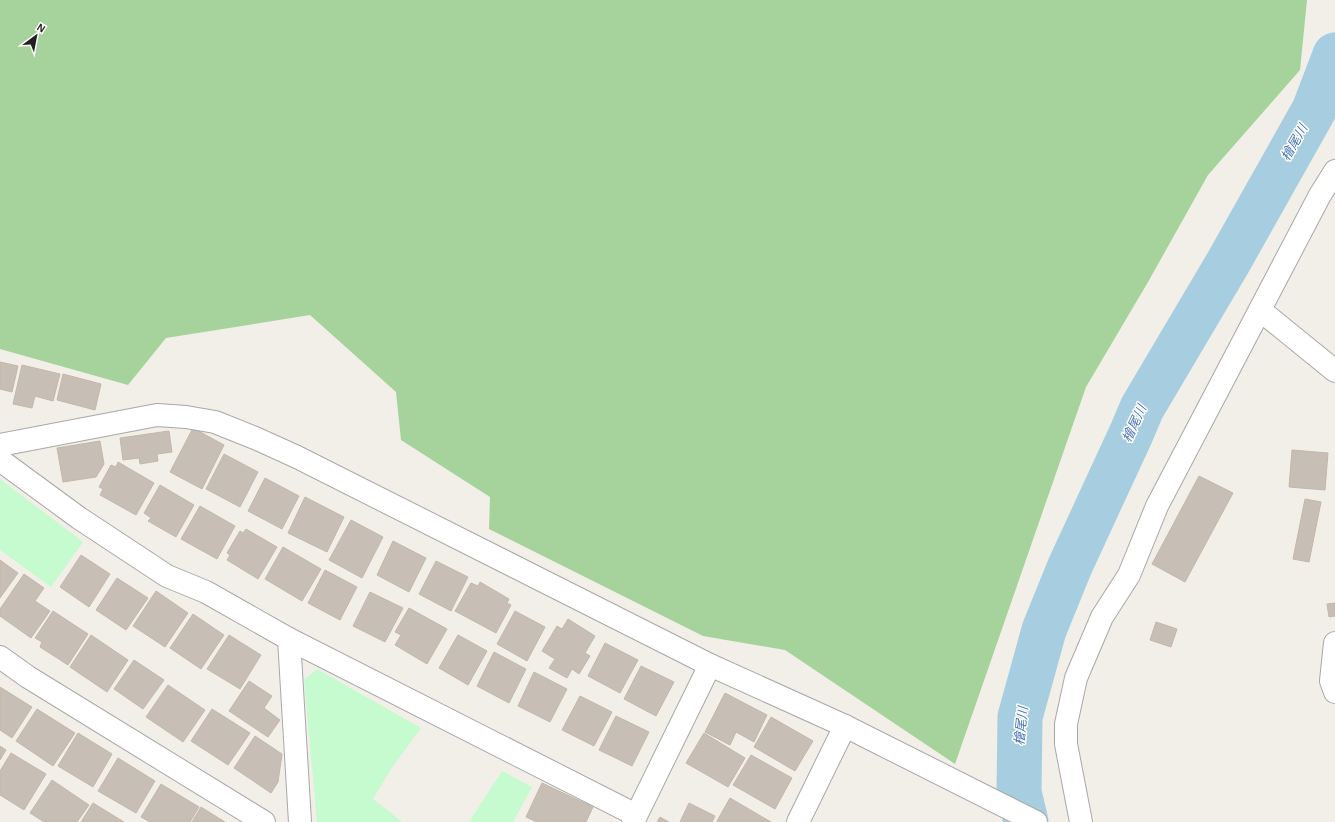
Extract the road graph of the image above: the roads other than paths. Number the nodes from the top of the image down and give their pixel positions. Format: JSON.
{"nodes":[{"id":1,"x":1335,"y":171,"type":"edge"},
{"id":2,"x":1260,"y":310,"type":"junction"},
{"id":3,"x":1335,"y":371,"type":"edge"},
{"id":4,"x":0,"y":445,"type":"edge"},
{"id":5,"x":0,"y":460,"type":"edge"},
{"id":6,"x":289,"y":639,"type":"junction"},
{"id":7,"x":1335,"y":643,"type":"edge"},
{"id":8,"x":0,"y":657,"type":"edge"},
{"id":9,"x":710,"y":665,"type":"junction"},
{"id":10,"x":1335,"y":692,"type":"edge"},
{"id":11,"x":845,"y":726,"type":"junction"},
{"id":12,"x":999,"y":812,"type":"edge"},
{"id":13,"x":634,"y":819,"type":"edge"},
{"id":14,"x":264,"y":822,"type":"edge"},
{"id":15,"x":300,"y":822,"type":"edge"},
{"id":16,"x":798,"y":822,"type":"edge"},
{"id":17,"x":1036,"y":822,"type":"edge"},
{"id":18,"x":1081,"y":822,"type":"edge"}],
"edges":[{"from":1,"to":2,"type":"street"},
{"from":2,"to":3,"type":"street"},
{"from":2,"to":18,"type":"street"},
{"from":4,"to":9,"type":"street"},
{"from":5,"to":6,"type":"street"},
{"from":6,"to":13,"type":"street"},
{"from":6,"to":15,"type":"street"},
{"from":7,"to":10,"type":"street"},
{"from":8,"to":14,"type":"street"},
{"from":9,"to":11,"type":"street"},
{"from":9,"to":13,"type":"street"},
{"from":11,"to":12,"type":"street"},
{"from":11,"to":16,"type":"street"},
{"from":12,"to":17,"type":"street"}]}
